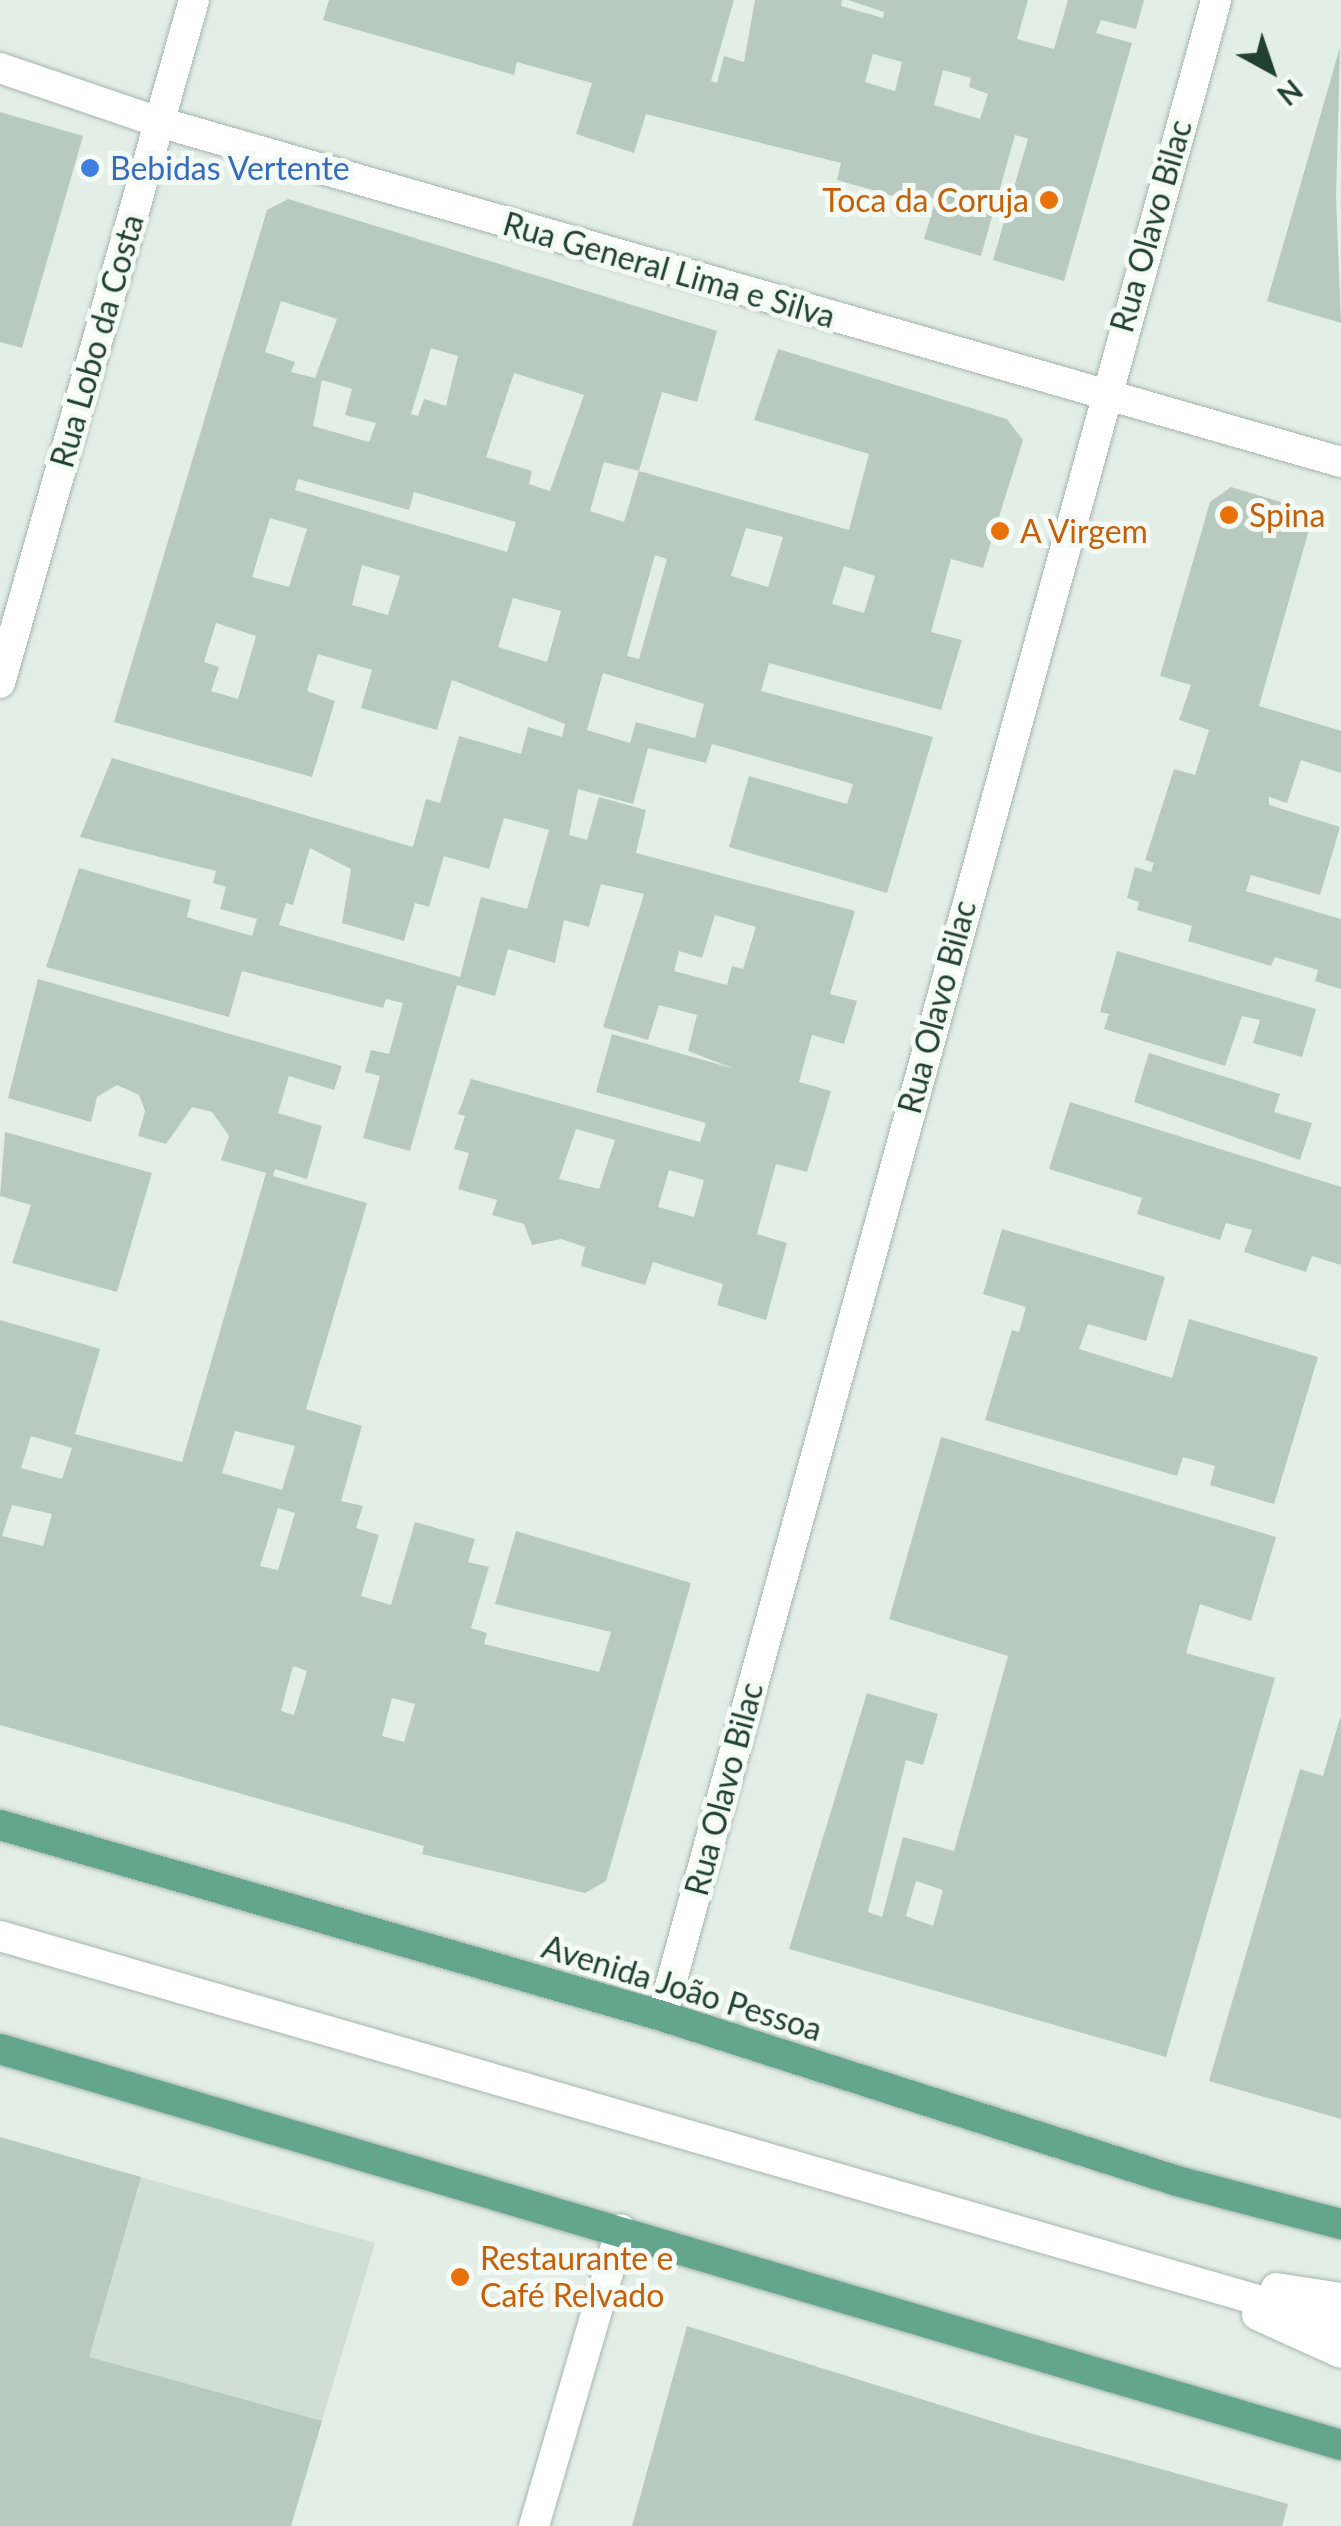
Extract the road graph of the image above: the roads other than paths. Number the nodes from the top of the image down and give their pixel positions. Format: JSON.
{"nodes":[{"id":1,"x":194,"y":0,"type":"edge"},
{"id":2,"x":1216,"y":0,"type":"edge"},
{"id":3,"x":0,"y":68,"type":"edge"},
{"id":4,"x":159,"y":122,"type":"junction"},
{"id":5,"x":1104,"y":396,"type":"junction"},
{"id":6,"x":1341,"y":462,"type":"edge"},
{"id":7,"x":0,"y":683,"type":"edge"},
{"id":8,"x":0,"y":1825,"type":"edge"},
{"id":9,"x":0,"y":1936,"type":"edge"},
{"id":10,"x":662,"y":2016,"type":"junction"},
{"id":11,"x":0,"y":2049,"type":"edge"},
{"id":12,"x":1341,"y":2224,"type":"edge"},
{"id":13,"x":621,"y":2229,"type":"junction"},
{"id":14,"x":1154,"y":2269,"type":"junction"},
{"id":15,"x":1341,"y":2298,"type":"edge"},
{"id":16,"x":1341,"y":2324,"type":"edge"},
{"id":17,"x":1341,"y":2353,"type":"edge"},
{"id":18,"x":1341,"y":2446,"type":"edge"},
{"id":19,"x":534,"y":2526,"type":"edge"}],
"edges":[{"from":1,"to":4,"type":"street","name":"Rua Lobo da Costa"},
{"from":2,"to":5,"type":"street","name":"Rua Olavo Bilac"},
{"from":3,"to":4,"type":"street","name":"Rua General Lima e Silva"},
{"from":4,"to":5,"type":"street","name":"Rua General Lima e Silva"},
{"from":4,"to":7,"type":"street","name":"Rua Lobo da Costa"},
{"from":5,"to":6,"type":"street","name":"Rua General Lima e Silva"},
{"from":5,"to":10,"type":"street","name":"Rua Olavo Bilac"},
{"from":8,"to":10,"type":"main road","name":"Avenida João Pessoa"},
{"from":9,"to":14,"type":"street"},
{"from":10,"to":12,"type":"main road","name":"Avenida João Pessoa"},
{"from":11,"to":13,"type":"main road"},
{"from":13,"to":18,"type":"main road"},
{"from":13,"to":19,"type":"street"},
{"from":14,"to":15,"type":"street"},
{"from":14,"to":16,"type":"street"},
{"from":14,"to":17,"type":"street"}]}
